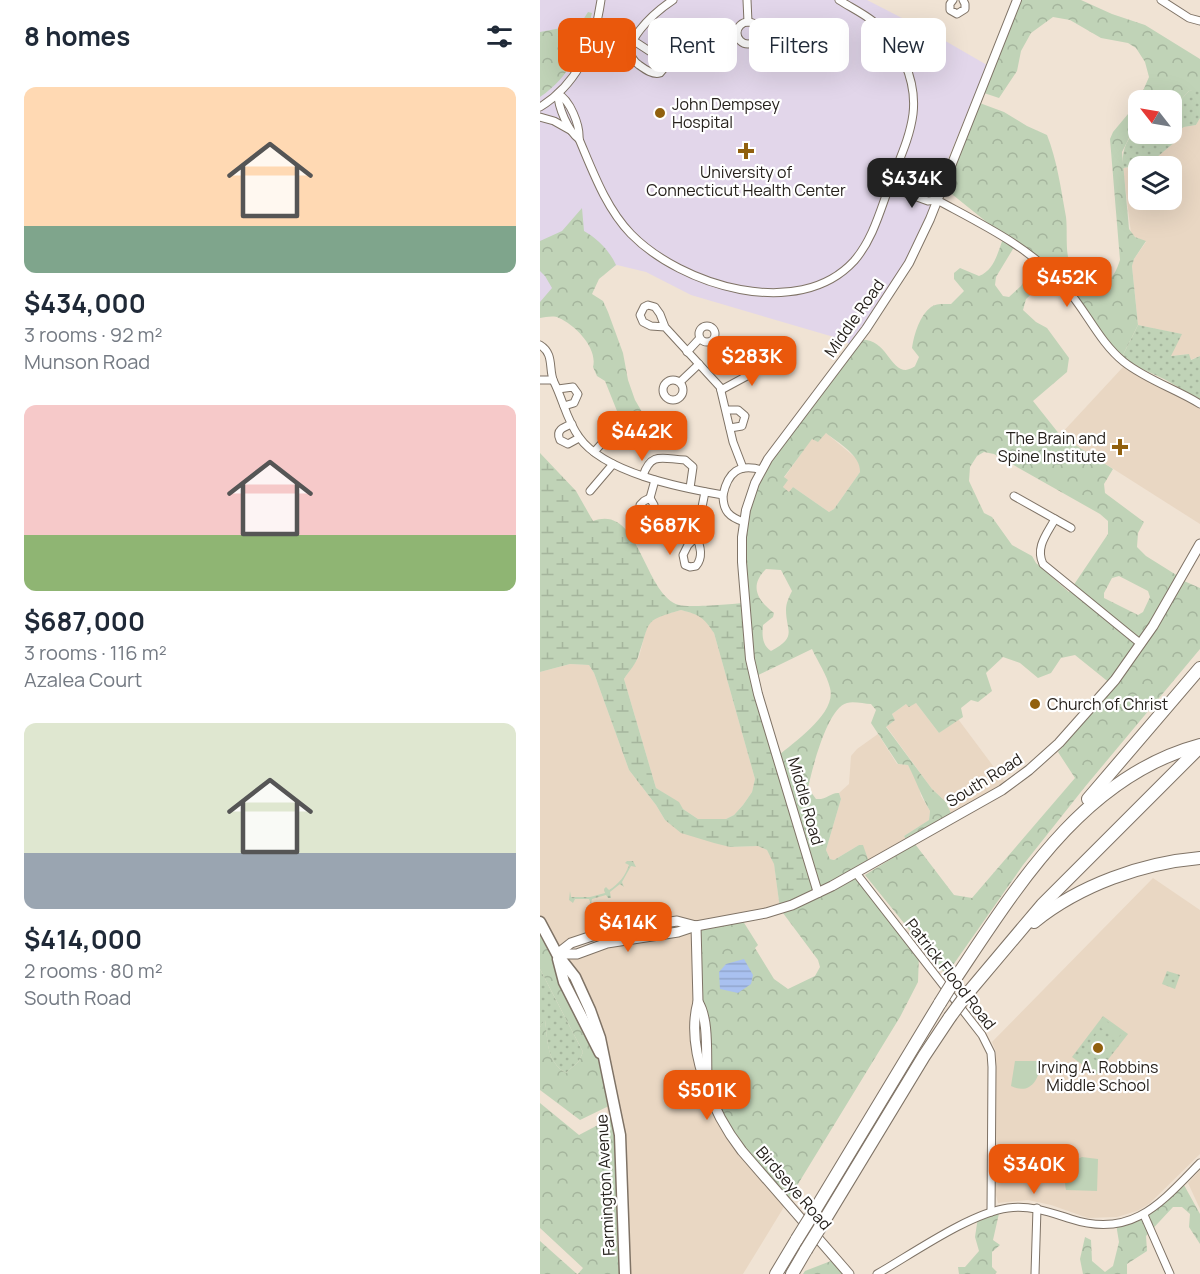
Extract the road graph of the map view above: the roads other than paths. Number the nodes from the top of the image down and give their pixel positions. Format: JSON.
{"nodes":[{"id":1,"x":601,"y":0,"type":"edge"},
{"id":2,"x":673,"y":0,"type":"edge"},
{"id":3,"x":747,"y":0,"type":"edge"},
{"id":4,"x":839,"y":0,"type":"edge"},
{"id":5,"x":953,"y":0,"type":"edge"},
{"id":6,"x":963,"y":0,"type":"edge"},
{"id":7,"x":1017,"y":0,"type":"edge"},
{"id":8,"x":1161,"y":0,"type":"edge"},
{"id":9,"x":1200,"y":21,"type":"edge"},
{"id":10,"x":748,"y":22,"type":"dead end"},
{"id":11,"x":636,"y":38,"type":"edge"},
{"id":12,"x":634,"y":41,"type":"joint"},
{"id":13,"x":558,"y":94,"type":"junction"},
{"id":14,"x":540,"y":107,"type":"edge"},
{"id":15,"x":540,"y":117,"type":"edge"},
{"id":16,"x":571,"y":131,"type":"junction"},
{"id":17,"x":579,"y":139,"type":"junction"},
{"id":18,"x":893,"y":176,"type":"junction"},
{"id":19,"x":889,"y":187,"type":"junction"},
{"id":20,"x":937,"y":200,"type":"junction"},
{"id":21,"x":665,"y":327,"type":"dead end"},
{"id":22,"x":700,"y":338,"type":"dead end"},
{"id":23,"x":540,"y":345,"type":"edge"},
{"id":24,"x":687,"y":352,"type":"junction"},
{"id":25,"x":771,"y":363,"type":"dead end"},
{"id":26,"x":699,"y":364,"type":"junction"},
{"id":27,"x":540,"y":380,"type":"edge"},
{"id":28,"x":553,"y":380,"type":"junction"},
{"id":29,"x":680,"y":382,"type":"dead end"},
{"id":30,"x":558,"y":389,"type":"junction"},
{"id":31,"x":721,"y":390,"type":"junction"},
{"id":32,"x":1200,"y":404,"type":"edge"},
{"id":33,"x":564,"y":406,"type":"junction"},
{"id":34,"x":727,"y":410,"type":"junction"},
{"id":35,"x":572,"y":424,"type":"junction"},
{"id":36,"x":730,"y":428,"type":"junction"},
{"id":37,"x":614,"y":430,"type":"dead end"},
{"id":38,"x":579,"y":438,"type":"junction"},
{"id":39,"x":594,"y":452,"type":"junction"},
{"id":40,"x":613,"y":464,"type":"junction"},
{"id":41,"x":743,"y":468,"type":"junction"},
{"id":42,"x":762,"y":470,"type":"junction"},
{"id":43,"x":643,"y":476,"type":"junction"},
{"id":44,"x":655,"y":480,"type":"junction"},
{"id":45,"x":690,"y":488,"type":"junction"},
{"id":46,"x":590,"y":490,"type":"dead end"},
{"id":47,"x":705,"y":492,"type":"junction"},
{"id":48,"x":723,"y":495,"type":"junction"},
{"id":49,"x":1014,"y":496,"type":"dead end"},
{"id":50,"x":650,"y":498,"type":"dead end"},
{"id":51,"x":1055,"y":519,"type":"junction"},
{"id":52,"x":744,"y":522,"type":"junction"},
{"id":53,"x":1071,"y":528,"type":"dead end"},
{"id":54,"x":696,"y":537,"type":"dead end"},
{"id":55,"x":1200,"y":544,"type":"edge"},
{"id":56,"x":1141,"y":644,"type":"junction"},
{"id":57,"x":1200,"y":668,"type":"edge"},
{"id":58,"x":1197,"y":747,"type":"edge"},
{"id":59,"x":1073,"y":821,"type":"junction"},
{"id":60,"x":1200,"y":858,"type":"edge"},
{"id":61,"x":856,"y":873,"type":"junction"},
{"id":62,"x":818,"y":893,"type":"junction"},
{"id":63,"x":540,"y":922,"type":"edge"},
{"id":64,"x":696,"y":926,"type":"junction"},
{"id":65,"x":1008,"y":945,"type":"junction"},
{"id":66,"x":557,"y":954,"type":"junction"},
{"id":67,"x":1200,"y":1163,"type":"edge"},
{"id":68,"x":1037,"y":1208,"type":"junction"},
{"id":69,"x":991,"y":1212,"type":"junction"},
{"id":70,"x":1144,"y":1215,"type":"junction"},
{"id":71,"x":625,"y":1274,"type":"edge"},
{"id":72,"x":776,"y":1274,"type":"edge"},
{"id":73,"x":792,"y":1274,"type":"edge"},
{"id":74,"x":849,"y":1274,"type":"edge"},
{"id":75,"x":877,"y":1274,"type":"edge"},
{"id":76,"x":1035,"y":1274,"type":"edge"},
{"id":77,"x":1170,"y":1274,"type":"edge"}],
"edges":[{"from":1,"to":13,"type":"street"},
{"from":2,"to":11,"type":"street"},
{"from":3,"to":10,"type":"street"},
{"from":4,"to":18,"type":"street"},
{"from":5,"to":6,"type":"street"},
{"from":7,"to":20,"type":"street","name":"Middle Road"},
{"from":8,"to":9,"type":"street"},
{"from":12,"to":12,"type":"street"},
{"from":13,"to":14,"type":"street"},
{"from":13,"to":16,"type":"street"},
{"from":13,"to":17,"type":"street"},
{"from":15,"to":16,"type":"street"},
{"from":16,"to":17,"type":"street"},
{"from":17,"to":19,"type":"street"},
{"from":18,"to":19,"type":"street"},
{"from":18,"to":20,"type":"street"},
{"from":19,"to":20,"type":"street"},
{"from":20,"to":32,"type":"street"},
{"from":20,"to":42,"type":"street","name":"Middle Road"},
{"from":21,"to":24,"type":"street"},
{"from":22,"to":24,"type":"street"},
{"from":23,"to":28,"type":"street"},
{"from":24,"to":26,"type":"street"},
{"from":25,"to":31,"type":"street"},
{"from":26,"to":29,"type":"street"},
{"from":26,"to":31,"type":"street"},
{"from":27,"to":28,"type":"street"},
{"from":28,"to":30,"type":"street"},
{"from":30,"to":33,"type":"street"},
{"from":30,"to":33,"type":"street"},
{"from":31,"to":34,"type":"street"},
{"from":33,"to":35,"type":"street"},
{"from":34,"to":36,"type":"street"},
{"from":34,"to":36,"type":"street"},
{"from":35,"to":38,"type":"street"},
{"from":35,"to":38,"type":"street"},
{"from":36,"to":41,"type":"street"},
{"from":37,"to":39,"type":"street"},
{"from":38,"to":39,"type":"street"},
{"from":39,"to":40,"type":"street"},
{"from":40,"to":43,"type":"street"},
{"from":40,"to":46,"type":"street"},
{"from":41,"to":42,"type":"street"},
{"from":41,"to":48,"type":"street"},
{"from":42,"to":52,"type":"street","name":"Middle Road"},
{"from":43,"to":44,"type":"street"},
{"from":43,"to":45,"type":"street"},
{"from":44,"to":45,"type":"street"},
{"from":44,"to":50,"type":"street"},
{"from":45,"to":47,"type":"street"},
{"from":47,"to":48,"type":"street"},
{"from":47,"to":54,"type":"street"},
{"from":48,"to":52,"type":"street"},
{"from":49,"to":51,"type":"street"},
{"from":51,"to":53,"type":"street"},
{"from":51,"to":56,"type":"street"},
{"from":52,"to":62,"type":"street","name":"Middle Road"},
{"from":55,"to":56,"type":"main road","name":"South Road"},
{"from":56,"to":61,"type":"main road","name":"South Road"},
{"from":57,"to":59,"type":"highway"},
{"from":58,"to":59,"type":"highway"},
{"from":58,"to":65,"type":"highway"},
{"from":59,"to":72,"type":"highway","bridge":true},
{"from":60,"to":65,"type":"highway"},
{"from":61,"to":62,"type":"main road","name":"South Road"},
{"from":61,"to":69,"type":"street","name":"Patrick Flood Road"},
{"from":62,"to":64,"type":"main road","name":"South Road"},
{"from":63,"to":66,"type":"main road","name":"Farmington Avenue"},
{"from":64,"to":66,"type":"main road","name":"South Road"},
{"from":64,"to":74,"type":"main road","name":"Birdseye Road"},
{"from":65,"to":73,"type":"highway","bridge":true},
{"from":66,"to":71,"type":"main road","name":"Farmington Avenue"},
{"from":67,"to":70,"type":"street"},
{"from":68,"to":69,"type":"street"},
{"from":68,"to":70,"type":"street"},
{"from":68,"to":76,"type":"street"},
{"from":69,"to":75,"type":"street"},
{"from":70,"to":77,"type":"street"}]}
